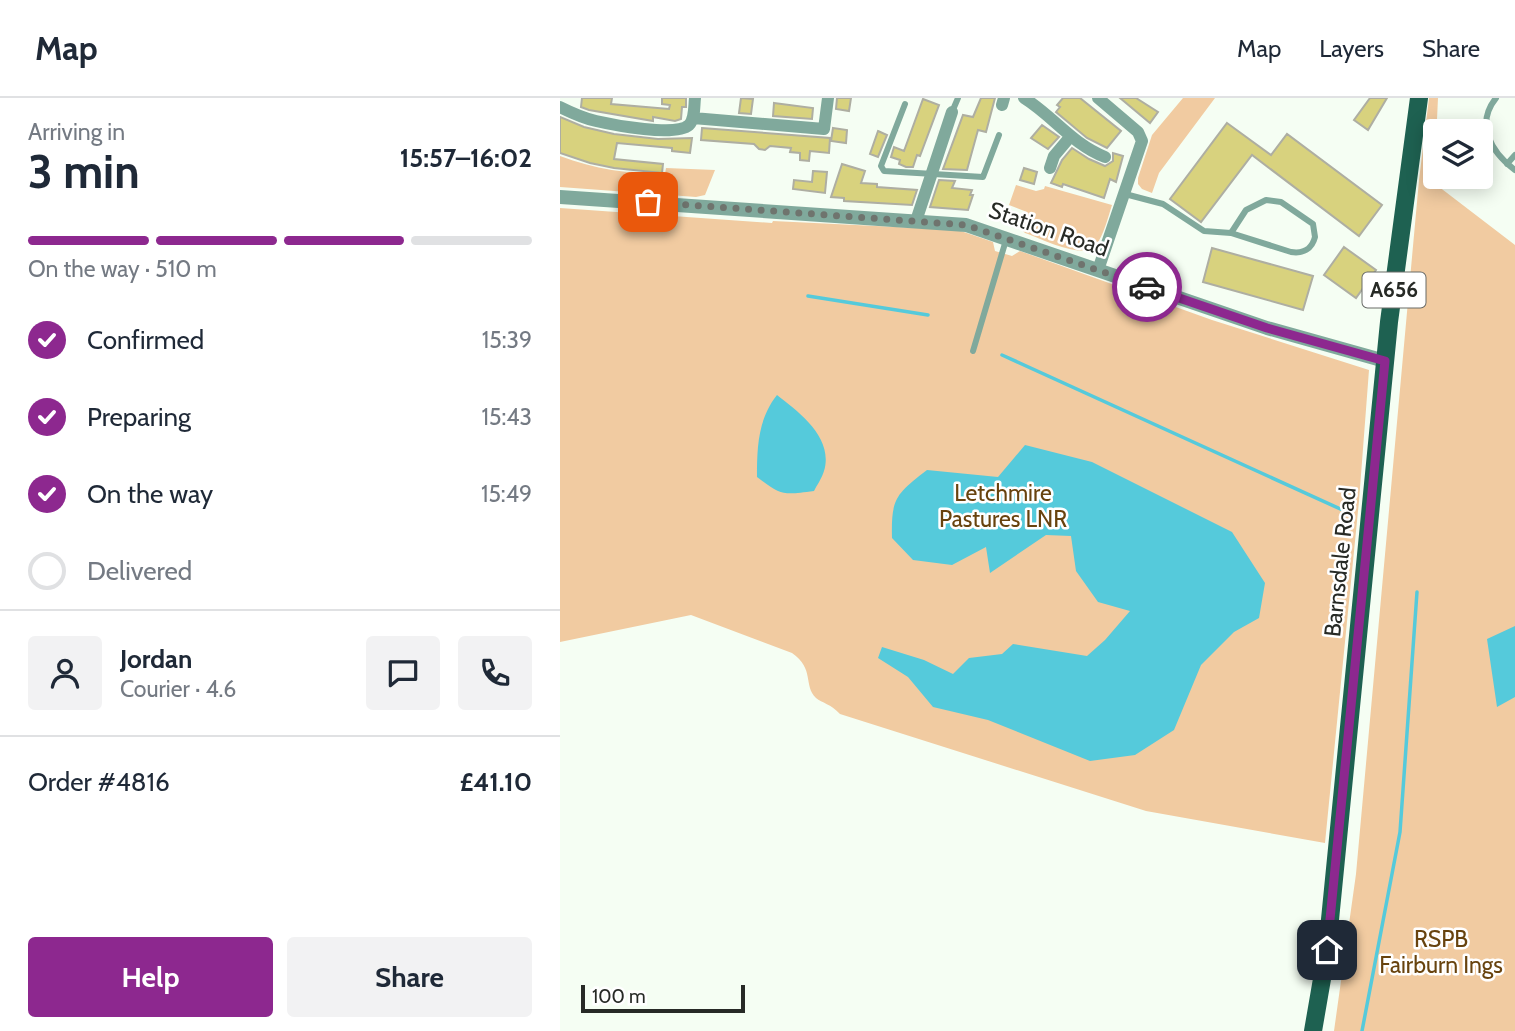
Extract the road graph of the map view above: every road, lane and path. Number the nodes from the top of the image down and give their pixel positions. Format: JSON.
{"nodes":[{"id":1,"x":695,"y":98,"type":"edge"},
{"id":2,"x":828,"y":98,"type":"edge"},
{"id":3,"x":958,"y":98,"type":"edge"},
{"id":4,"x":1024,"y":98,"type":"edge"},
{"id":5,"x":1098,"y":98,"type":"edge"},
{"id":6,"x":1419,"y":98,"type":"edge"},
{"id":7,"x":1496,"y":98,"type":"edge"},
{"id":8,"x":905,"y":104,"type":"dead end"},
{"id":9,"x":1045,"y":104,"type":"edge"},
{"id":10,"x":560,"y":107,"type":"edge"},
{"id":11,"x":953,"y":112,"type":"joint"},
{"id":12,"x":693,"y":118,"type":"junction"},
{"id":13,"x":999,"y":135,"type":"dead end"},
{"id":14,"x":1070,"y":137,"type":"junction"},
{"id":15,"x":1515,"y":155,"type":"edge"},
{"id":16,"x":1105,"y":156,"type":"dead end"},
{"id":17,"x":1507,"y":164,"type":"junction"},
{"id":18,"x":1050,"y":168,"type":"dead end"},
{"id":19,"x":1515,"y":170,"type":"edge"},
{"id":20,"x":930,"y":174,"type":"junction"},
{"id":21,"x":1125,"y":194,"type":"junction"},
{"id":22,"x":560,"y":197,"type":"edge"},
{"id":23,"x":916,"y":221,"type":"junction"},
{"id":24,"x":1231,"y":233,"type":"junction"},
{"id":25,"x":1007,"y":238,"type":"junction"},
{"id":26,"x":1098,"y":270,"type":"junction"},
{"id":27,"x":974,"y":351,"type":"dead end"},
{"id":28,"x":1385,"y":361,"type":"junction"},
{"id":29,"x":1313,"y":1031,"type":"edge"}],
"edges":[{"from":1,"to":12,"type":"street"},
{"from":2,"to":12,"type":"street"},
{"from":3,"to":11,"type":"lane"},
{"from":4,"to":9,"type":"street"},
{"from":5,"to":21,"type":"street"},
{"from":6,"to":28,"type":"main road","name":"Barnsdale Road","number":"A656"},
{"from":7,"to":17,"type":"lane"},
{"from":8,"to":20,"type":"lane"},
{"from":9,"to":14,"type":"street"},
{"from":10,"to":12,"type":"street"},
{"from":11,"to":20,"type":"street"},
{"from":13,"to":20,"type":"lane"},
{"from":14,"to":16,"type":"street"},
{"from":14,"to":18,"type":"street"},
{"from":15,"to":17,"type":"lane"},
{"from":17,"to":19,"type":"lane"},
{"from":20,"to":23,"type":"street"},
{"from":21,"to":24,"type":"lane"},
{"from":21,"to":26,"type":"street"},
{"from":22,"to":23,"type":"street","name":"Station Road"},
{"from":23,"to":25,"type":"street","name":"Station Road"},
{"from":24,"to":24,"type":"lane"},
{"from":25,"to":26,"type":"street","name":"Station Road"},
{"from":25,"to":27,"type":"lane"},
{"from":26,"to":28,"type":"street","name":"Station Road"},
{"from":28,"to":29,"type":"main road","name":"Barnsdale Road","number":"A656"}]}
